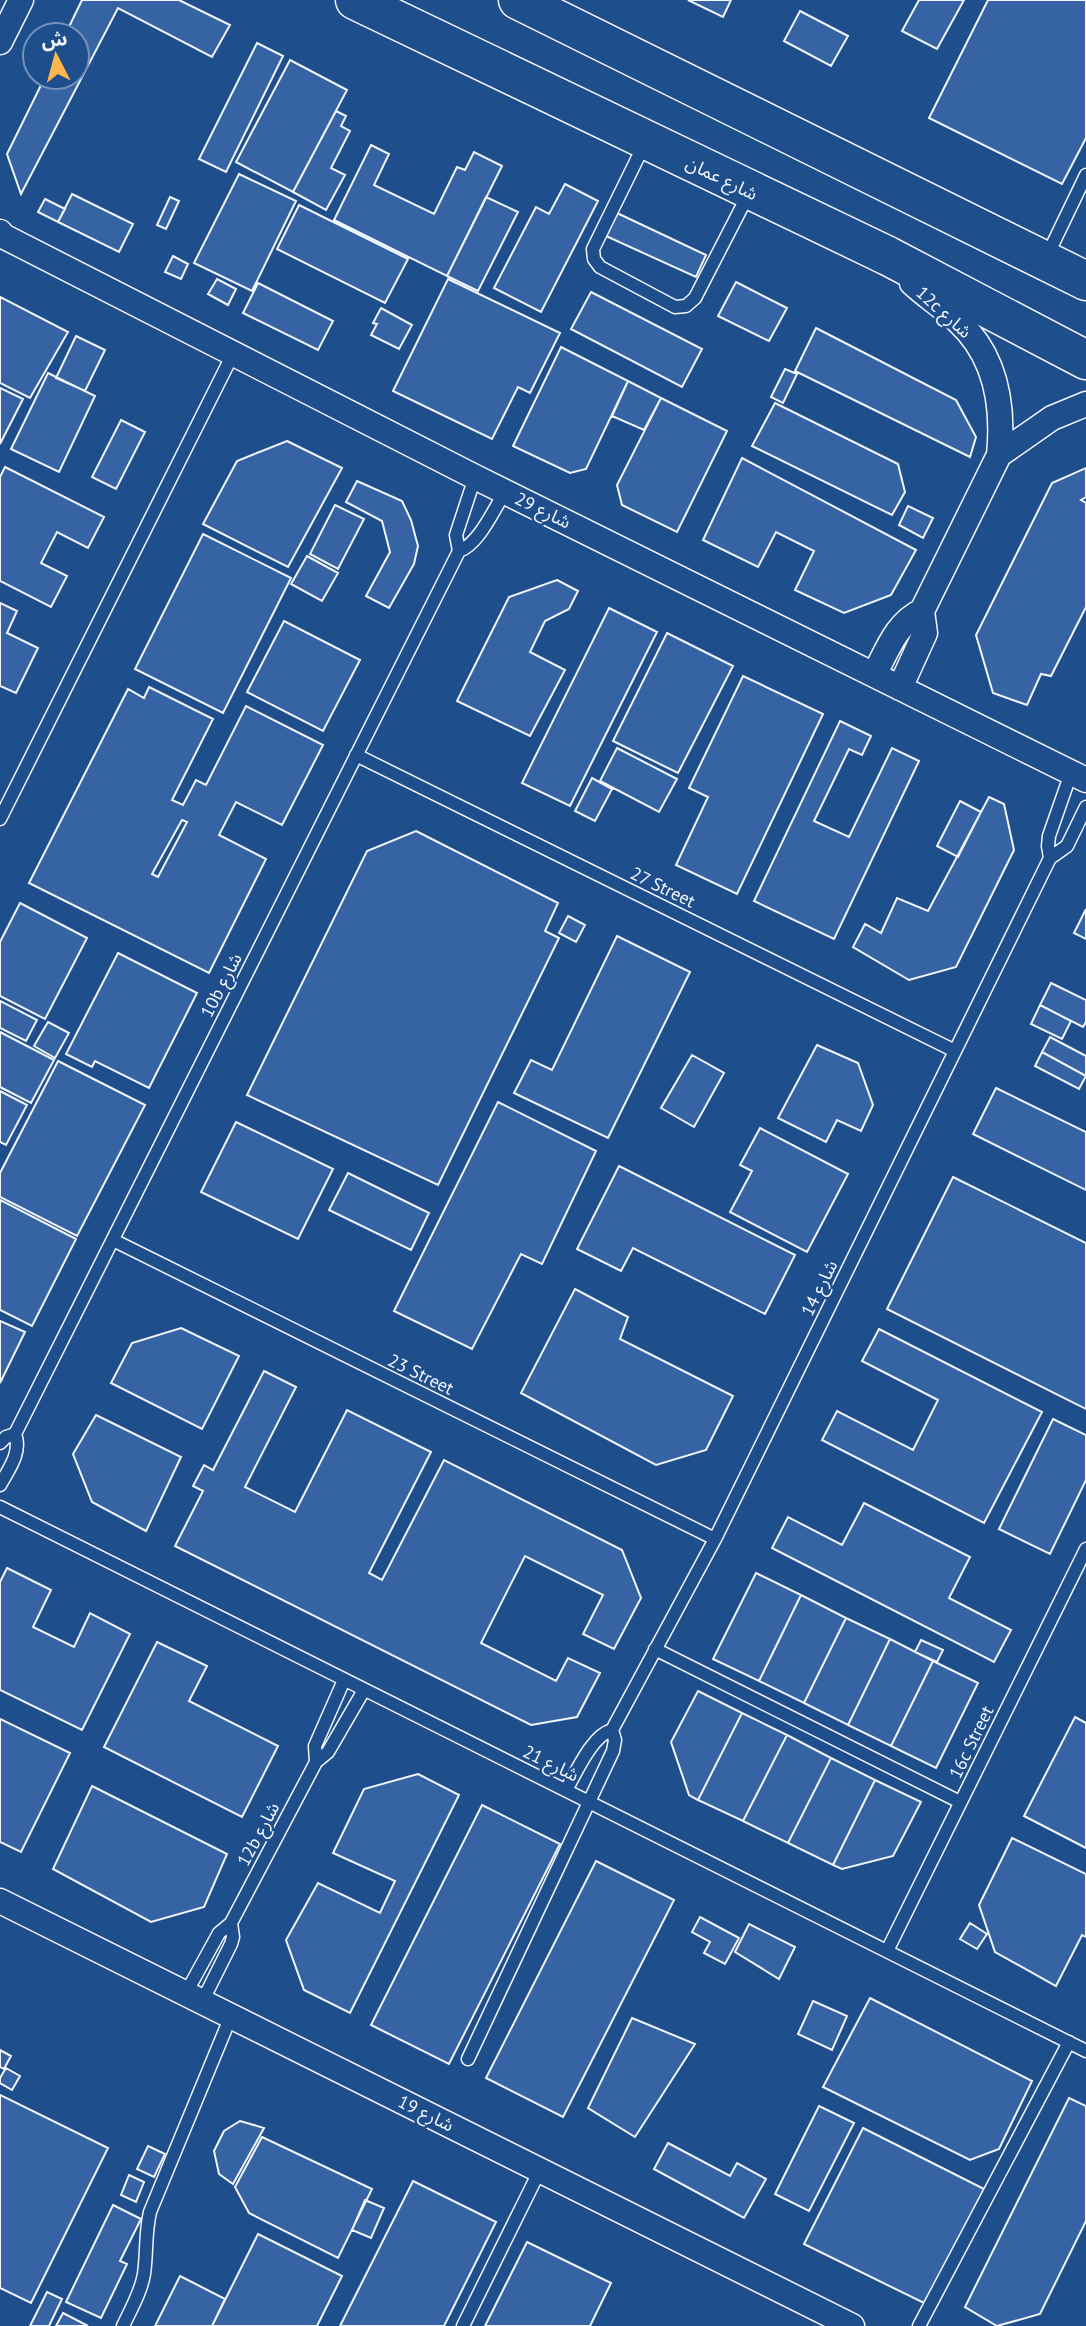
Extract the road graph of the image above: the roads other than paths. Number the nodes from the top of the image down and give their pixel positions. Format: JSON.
{"nodes":[{"id":1,"x":21,"y":0,"type":"edge"},
{"id":2,"x":355,"y":0,"type":"edge"},
{"id":3,"x":518,"y":0,"type":"edge"},
{"id":4,"x":0,"y":42,"type":"edge"},
{"id":5,"x":646,"y":141,"type":"junction"},
{"id":6,"x":1086,"y":174,"type":"edge"},
{"id":7,"x":750,"y":192,"type":"junction"},
{"id":8,"x":1,"y":235,"type":"edge"},
{"id":9,"x":888,"y":256,"type":"junction"},
{"id":10,"x":1045,"y":260,"type":"junction"},
{"id":11,"x":1086,"y":281,"type":"edge"},
{"id":12,"x":233,"y":354,"type":"junction"},
{"id":13,"x":1086,"y":360,"type":"edge"},
{"id":14,"x":1086,"y":404,"type":"edge"},
{"id":15,"x":999,"y":456,"type":"junction"},
{"id":16,"x":475,"y":477,"type":"junction"},
{"id":17,"x":505,"y":492,"type":"junction"},
{"id":18,"x":458,"y":551,"type":"junction"},
{"id":19,"x":922,"y":611,"type":"junction"},
{"id":20,"x":874,"y":675,"type":"junction"},
{"id":21,"x":901,"y":688,"type":"junction"},
{"id":22,"x":356,"y":755,"type":"junction"},
{"id":23,"x":1079,"y":776,"type":"edge"},
{"id":24,"x":1086,"y":807,"type":"edge"},
{"id":25,"x":0,"y":819,"type":"edge"},
{"id":26,"x":1050,"y":858,"type":"junction"},
{"id":27,"x":955,"y":1051,"type":"junction"},
{"id":28,"x":113,"y":1240,"type":"junction"},
{"id":29,"x":15,"y":1434,"type":"junction"},
{"id":30,"x":0,"y":1443,"type":"edge"},
{"id":31,"x":0,"y":1485,"type":"edge"},
{"id":32,"x":0,"y":1507,"type":"edge"},
{"id":33,"x":715,"y":1539,"type":"junction"},
{"id":34,"x":1086,"y":1549,"type":"edge"},
{"id":35,"x":655,"y":1649,"type":"junction"},
{"id":36,"x":344,"y":1680,"type":"junction"},
{"id":37,"x":364,"y":1690,"type":"junction"},
{"id":38,"x":612,"y":1730,"type":"junction"},
{"id":39,"x":316,"y":1762,"type":"junction"},
{"id":40,"x":566,"y":1790,"type":"junction"},
{"id":41,"x":588,"y":1801,"type":"junction"},
{"id":42,"x":960,"y":1802,"type":"junction"},
{"id":43,"x":0,"y":1901,"type":"edge"},
{"id":44,"x":231,"y":1923,"type":"junction"},
{"id":45,"x":887,"y":1951,"type":"junction"},
{"id":46,"x":194,"y":1998,"type":"junction"},
{"id":47,"x":231,"y":2016,"type":"junction"},
{"id":48,"x":1069,"y":2042,"type":"junction"},
{"id":49,"x":1086,"y":2051,"type":"edge"},
{"id":50,"x":468,"y":2059,"type":"dead end"},
{"id":51,"x":540,"y":2170,"type":"junction"},
{"id":52,"x":123,"y":2326,"type":"edge"},
{"id":53,"x":463,"y":2326,"type":"edge"},
{"id":54,"x":852,"y":2326,"type":"edge"},
{"id":55,"x":919,"y":2326,"type":"edge"}],
"edges":[{"from":1,"to":4,"type":"street"},
{"from":2,"to":5,"type":"main road","name":"شارع عمان"},
{"from":3,"to":10,"type":"main road"},
{"from":5,"to":7,"type":"main road","name":"شارع عمان"},
{"from":5,"to":7,"type":"lane"},
{"from":6,"to":10,"type":"lane"},
{"from":7,"to":9,"type":"main road","name":"شارع عمان"},
{"from":8,"to":12,"type":"street","name":"شارع 29"},
{"from":9,"to":13,"type":"main road","name":"شارع عمان"},
{"from":9,"to":15,"type":"street","name":"12c شارع"},
{"from":10,"to":11,"type":"main road"},
{"from":12,"to":16,"type":"street","name":"شارع 29"},
{"from":12,"to":25,"type":"lane"},
{"from":14,"to":15,"type":"street","name":"12c شارع"},
{"from":15,"to":19,"type":"street","name":"12c شارع"},
{"from":16,"to":17,"type":"street","name":"شارع 29"},
{"from":16,"to":18,"type":"lane","name":"10b شارع"},
{"from":17,"to":18,"type":"lane","name":"10b شارع"},
{"from":17,"to":20,"type":"street","name":"شارع 29"},
{"from":18,"to":22,"type":"lane","name":"10b شارع"},
{"from":19,"to":20,"type":"street","name":"12c شارع"},
{"from":19,"to":21,"type":"street","name":"12c شارع"},
{"from":20,"to":21,"type":"street","name":"شارع 29"},
{"from":21,"to":23,"type":"street","name":"شارع 29"},
{"from":22,"to":27,"type":"lane","name":"27 Street"},
{"from":22,"to":28,"type":"lane","name":"10b شارع"},
{"from":23,"to":26,"type":"lane","name":"شارع 14"},
{"from":24,"to":26,"type":"lane","name":"شارع 14"},
{"from":26,"to":27,"type":"lane","name":"شارع 14"},
{"from":27,"to":33,"type":"lane","name":"شارع 14"},
{"from":28,"to":29,"type":"lane","name":"10b شارع"},
{"from":28,"to":33,"type":"lane","name":"23 Street"},
{"from":29,"to":30,"type":"lane"},
{"from":29,"to":31,"type":"lane","name":"10b شارع"},
{"from":32,"to":36,"type":"lane","name":"شارع 21"},
{"from":33,"to":35,"type":"lane","name":"شارع 14"},
{"from":34,"to":42,"type":"lane","name":"16c Street"},
{"from":35,"to":38,"type":"lane","name":"شارع 14"},
{"from":35,"to":42,"type":"lane"},
{"from":36,"to":37,"type":"lane","name":"شارع 21"},
{"from":36,"to":39,"type":"lane","name":"12b شارع"},
{"from":37,"to":39,"type":"lane","name":"12b شارع"},
{"from":37,"to":40,"type":"lane","name":"شارع 21"},
{"from":38,"to":40,"type":"lane","name":"شارع 14"},
{"from":38,"to":41,"type":"lane","name":"شارع 14"},
{"from":39,"to":44,"type":"lane","name":"12b شارع"},
{"from":40,"to":41,"type":"lane","name":"شارع 21"},
{"from":41,"to":45,"type":"lane","name":"شارع 21"},
{"from":41,"to":50,"type":"lane","name":"شارع 14"},
{"from":42,"to":45,"type":"lane","name":"16c Street"},
{"from":43,"to":46,"type":"street","name":"شارع 19"},
{"from":44,"to":46,"type":"lane","name":"12b شارع"},
{"from":44,"to":46,"type":"lane","name":"12b شارع"},
{"from":45,"to":48,"type":"lane","name":"شارع 21"},
{"from":46,"to":47,"type":"street","name":"شارع 19"},
{"from":47,"to":51,"type":"street","name":"شارع 19"},
{"from":47,"to":52,"type":"lane"},
{"from":48,"to":49,"type":"lane","name":"شارع 21"},
{"from":48,"to":55,"type":"lane"},
{"from":51,"to":53,"type":"lane"},
{"from":51,"to":54,"type":"street","name":"شارع 19"}]}
